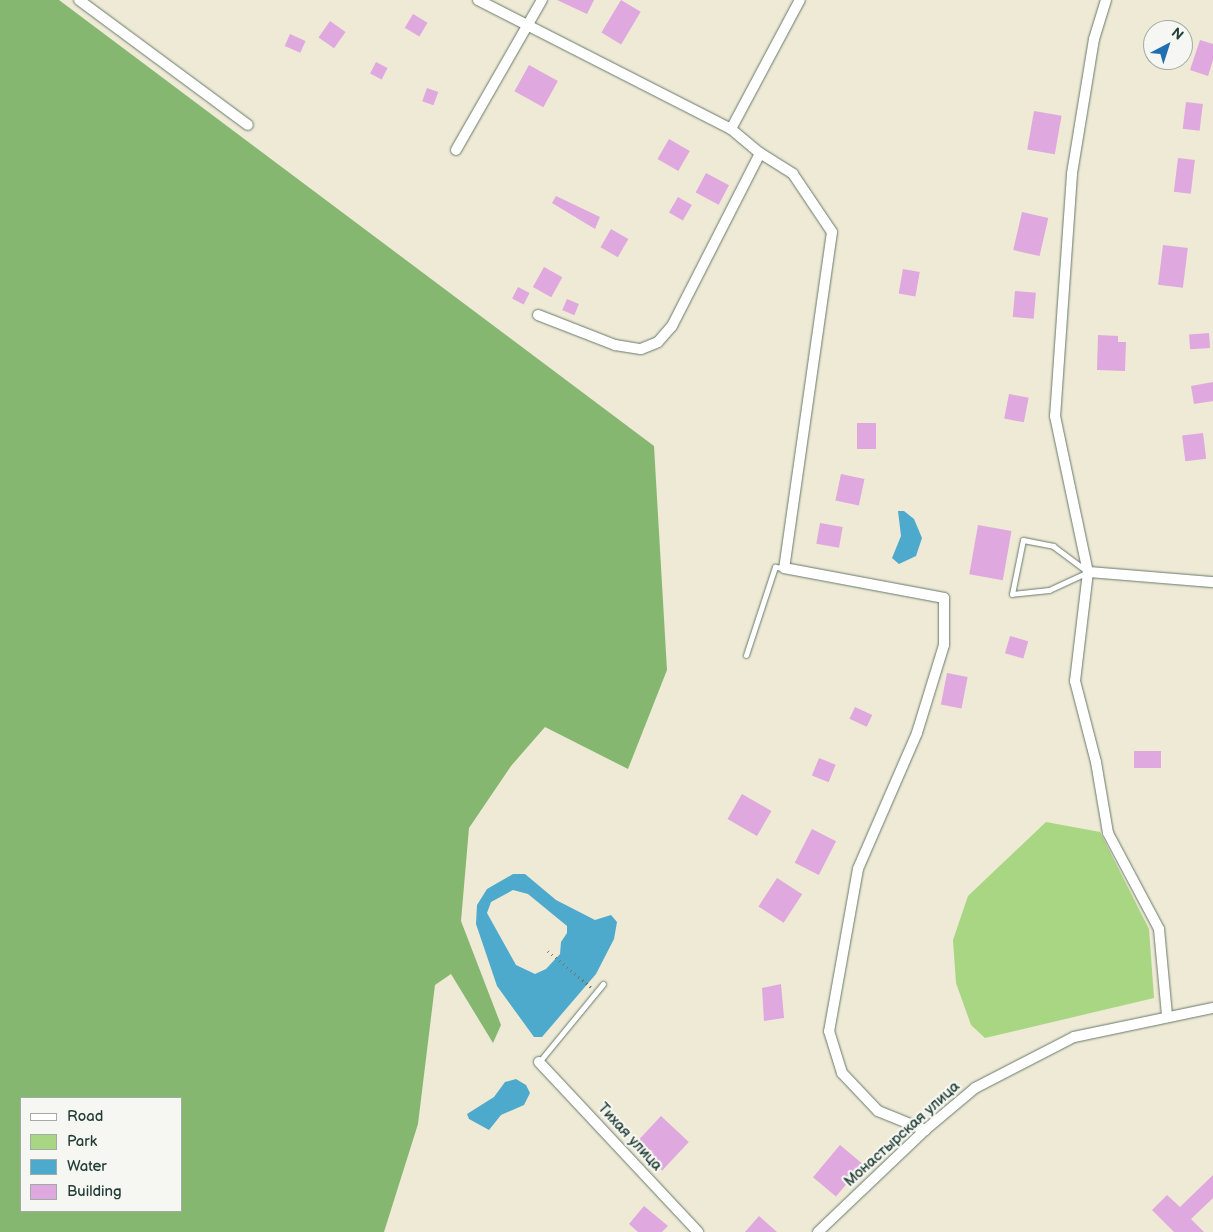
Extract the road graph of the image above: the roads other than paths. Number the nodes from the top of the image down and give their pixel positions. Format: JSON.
{"nodes":[{"id":1,"x":79,"y":0,"type":"edge"},
{"id":2,"x":478,"y":0,"type":"edge"},
{"id":3,"x":542,"y":0,"type":"edge"},
{"id":4,"x":800,"y":0,"type":"edge"},
{"id":5,"x":1106,"y":0,"type":"edge"},
{"id":6,"x":527,"y":27,"type":"junction"},
{"id":7,"x":248,"y":124,"type":"dead end"},
{"id":8,"x":732,"y":128,"type":"junction"},
{"id":9,"x":456,"y":150,"type":"dead end"},
{"id":10,"x":760,"y":153,"type":"junction"},
{"id":11,"x":538,"y":315,"type":"dead end"},
{"id":12,"x":784,"y":568,"type":"junction"},
{"id":13,"x":1088,"y":572,"type":"junction"},
{"id":14,"x":1213,"y":582,"type":"edge"},
{"id":15,"x":746,"y":655,"type":"dead end"},
{"id":16,"x":603,"y":984,"type":"dead end"},
{"id":17,"x":1213,"y":1008,"type":"edge"},
{"id":18,"x":1167,"y":1016,"type":"junction"},
{"id":19,"x":540,"y":1062,"type":"joint"},
{"id":20,"x":925,"y":1130,"type":"junction"},
{"id":21,"x":698,"y":1232,"type":"edge"},
{"id":22,"x":818,"y":1232,"type":"edge"}],
"edges":[{"from":1,"to":7,"type":"street"},
{"from":2,"to":6,"type":"street"},
{"from":3,"to":6,"type":"street"},
{"from":4,"to":8,"type":"street"},
{"from":5,"to":13,"type":"street"},
{"from":6,"to":8,"type":"street"},
{"from":6,"to":9,"type":"street"},
{"from":8,"to":10,"type":"street"},
{"from":10,"to":11,"type":"street"},
{"from":10,"to":12,"type":"street"},
{"from":12,"to":15,"type":"lane"},
{"from":12,"to":20,"type":"street"},
{"from":13,"to":13,"type":"lane"},
{"from":13,"to":14,"type":"street"},
{"from":13,"to":18,"type":"street"},
{"from":16,"to":19,"type":"lane"},
{"from":17,"to":18,"type":"street","name":"Монастырская улица"},
{"from":18,"to":20,"type":"street","name":"Монастырская улица"},
{"from":19,"to":21,"type":"street","name":"Тихая улица"},
{"from":20,"to":22,"type":"street","name":"Монастырская улица"}]}
